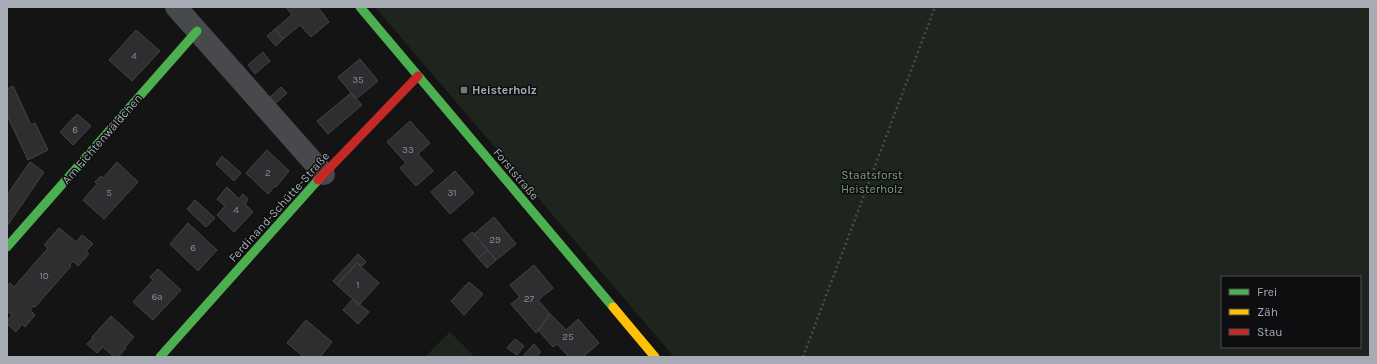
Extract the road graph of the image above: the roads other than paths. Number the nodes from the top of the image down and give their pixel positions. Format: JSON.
{"nodes":[{"id":1,"x":176,"y":7,"type":"edge"},
{"id":2,"x":360,"y":7,"type":"edge"},
{"id":3,"x":198,"y":31,"type":"junction"},
{"id":4,"x":418,"y":76,"type":"junction"},
{"id":5,"x":324,"y":174,"type":"junction"},
{"id":6,"x":7,"y":247,"type":"edge"},
{"id":7,"x":160,"y":357,"type":"edge"},
{"id":8,"x":655,"y":357,"type":"edge"}],
"edges":[{"from":1,"to":3,"type":"street"},
{"from":2,"to":4,"type":"street","name":"Forststraße"},
{"from":3,"to":5,"type":"street"},
{"from":3,"to":6,"type":"street","name":"Am Fichtenwäldchen"},
{"from":4,"to":5,"type":"street","name":"Ferdinand-Schütte-Straße"},
{"from":4,"to":8,"type":"street","name":"Forststraße"},
{"from":5,"to":7,"type":"street","name":"Ferdinand-Schütte-Straße"}]}
